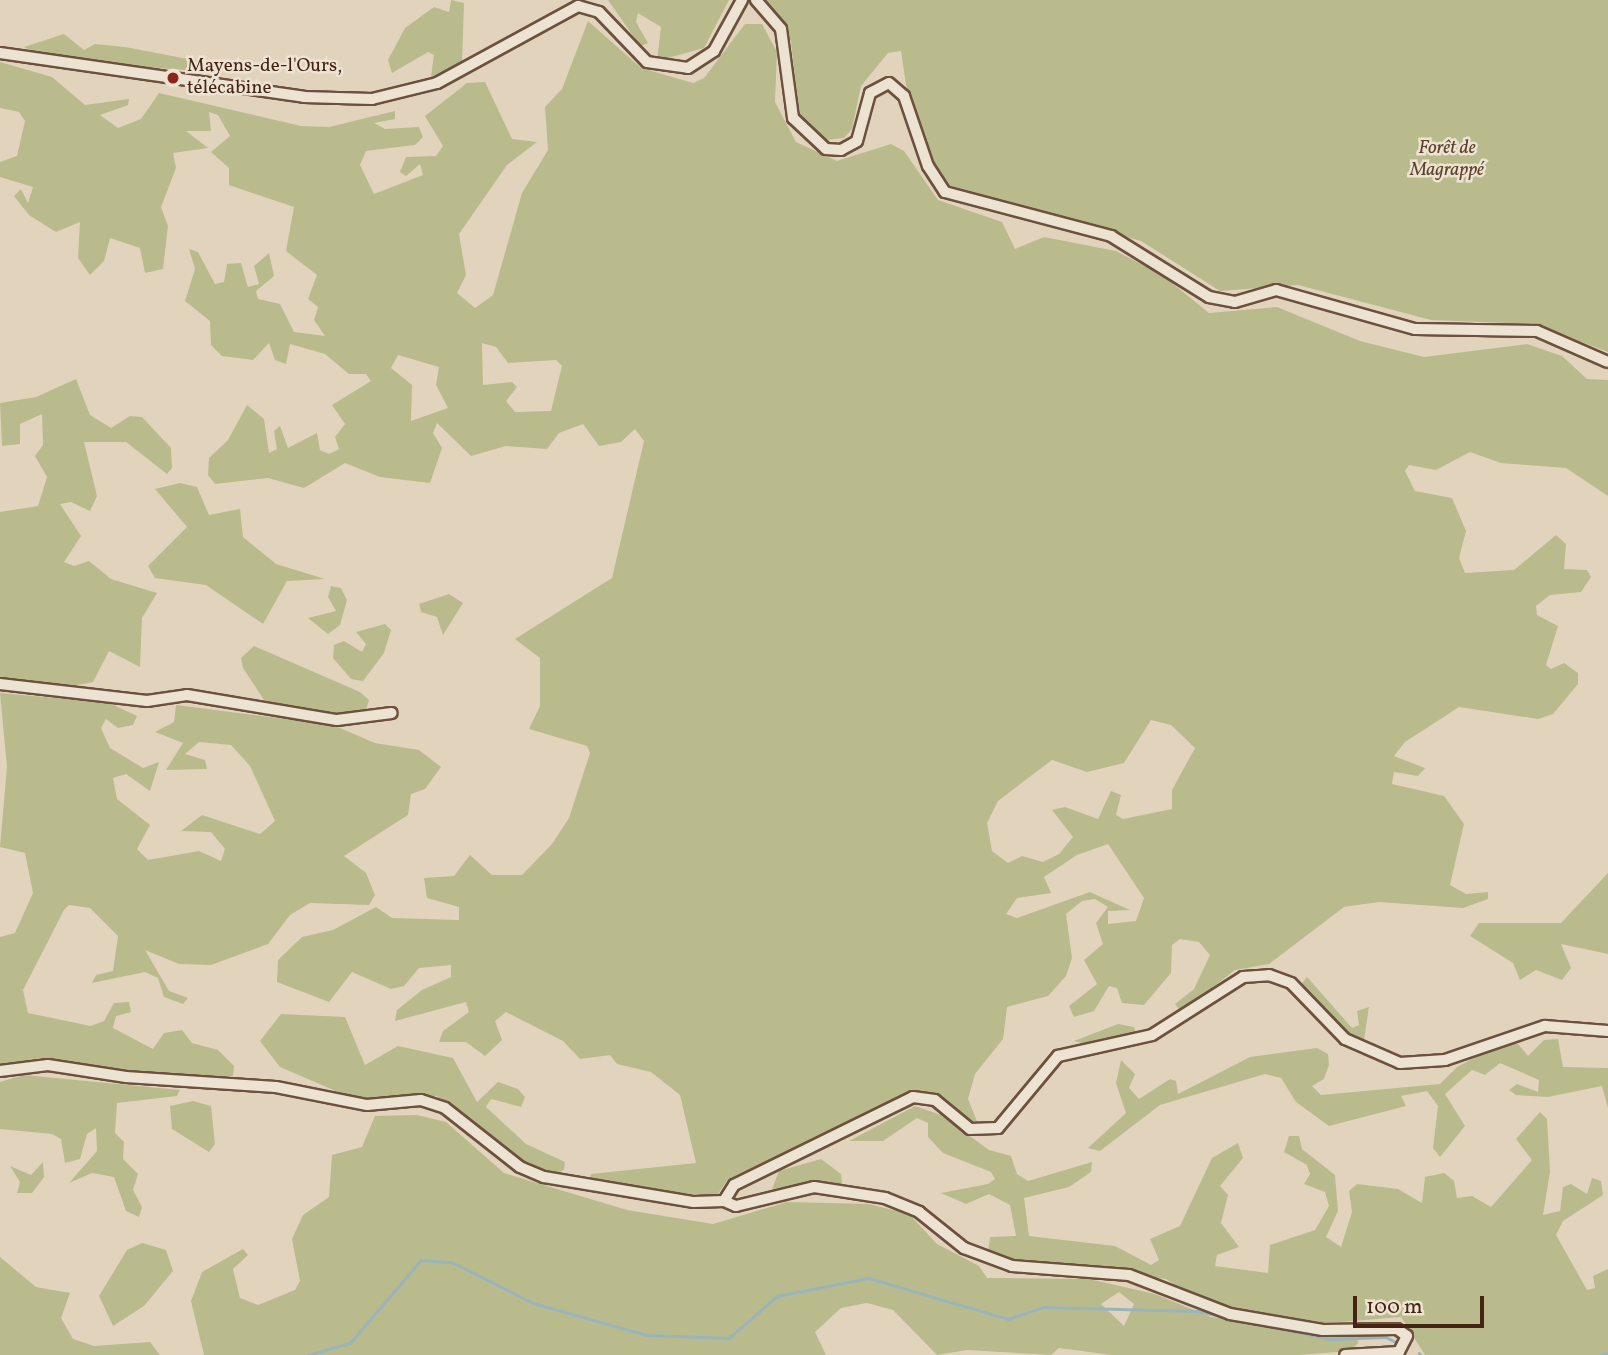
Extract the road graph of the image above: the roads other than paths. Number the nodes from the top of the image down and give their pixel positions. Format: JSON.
{"nodes":[{"id":1,"x":742,"y":0,"type":"edge"},
{"id":2,"x":756,"y":0,"type":"edge"},
{"id":3,"x":0,"y":53,"type":"edge"},
{"id":4,"x":1608,"y":362,"type":"edge"},
{"id":5,"x":0,"y":684,"type":"edge"},
{"id":6,"x":392,"y":713,"type":"dead end"},
{"id":7,"x":1608,"y":1031,"type":"edge"},
{"id":8,"x":0,"y":1071,"type":"edge"},
{"id":9,"x":724,"y":1201,"type":"junction"},
{"id":10,"x":1345,"y":1355,"type":"edge"}],
"edges":[{"from":1,"to":3,"type":"street"},
{"from":2,"to":4,"type":"street"},
{"from":5,"to":6,"type":"street"},
{"from":7,"to":9,"type":"street"},
{"from":8,"to":9,"type":"street"},
{"from":9,"to":10,"type":"street"}]}
